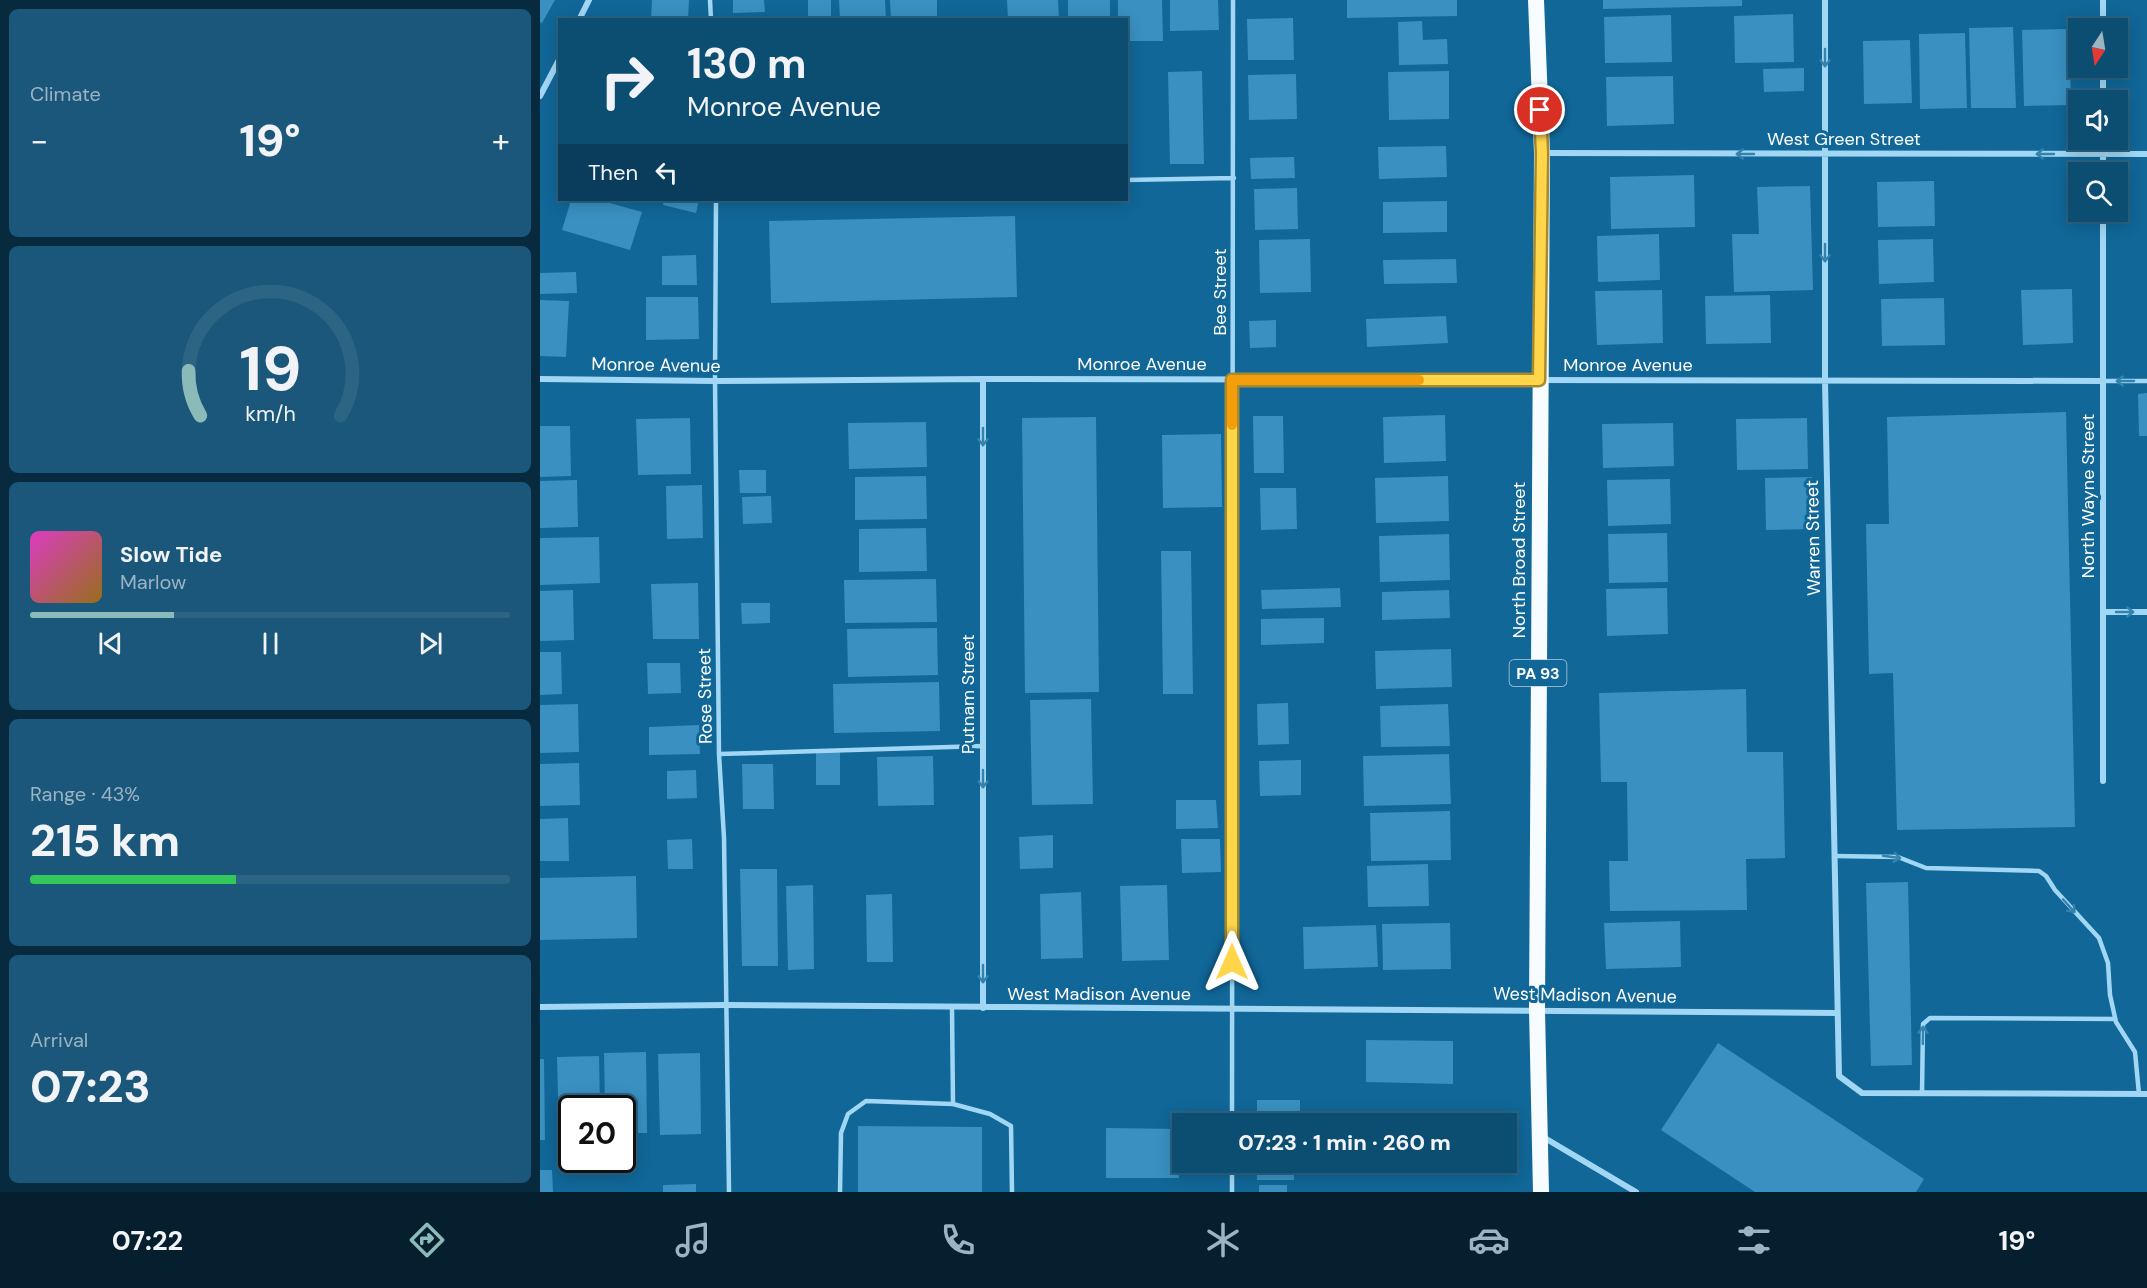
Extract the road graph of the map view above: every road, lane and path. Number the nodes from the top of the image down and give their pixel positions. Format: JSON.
{"nodes":[{"id":1,"x":589,"y":0,"type":"edge"},
{"id":2,"x":710,"y":0,"type":"edge"},
{"id":3,"x":1233,"y":0,"type":"edge"},
{"id":4,"x":1536,"y":0,"type":"edge"},
{"id":5,"x":1825,"y":0,"type":"edge"},
{"id":6,"x":2103,"y":0,"type":"edge"},
{"id":7,"x":580,"y":18,"type":"edge"},
{"id":8,"x":711,"y":18,"type":"edge"},
{"id":9,"x":2103,"y":18,"type":"edge"},
{"id":10,"x":558,"y":62,"type":"edge"},
{"id":11,"x":540,"y":96,"type":"edge"},
{"id":12,"x":2103,"y":150,"type":"edge"},
{"id":13,"x":1542,"y":153,"type":"junction"},
{"id":14,"x":1825,"y":154,"type":"junction"},
{"id":15,"x":2103,"y":154,"type":"junction"},
{"id":16,"x":2147,"y":154,"type":"edge"},
{"id":17,"x":2103,"y":162,"type":"edge"},
{"id":18,"x":1234,"y":178,"type":"junction"},
{"id":19,"x":1128,"y":180,"type":"edge"},
{"id":20,"x":716,"y":201,"type":"edge"},
{"id":21,"x":2103,"y":222,"type":"edge"},
{"id":22,"x":540,"y":379,"type":"edge"},
{"id":23,"x":983,"y":379,"type":"junction"},
{"id":24,"x":1232,"y":380,"type":"junction"},
{"id":25,"x":1539,"y":380,"type":"junction"},
{"id":26,"x":716,"y":381,"type":"junction"},
{"id":27,"x":1825,"y":381,"type":"junction"},
{"id":28,"x":2103,"y":381,"type":"junction"},
{"id":29,"x":2147,"y":381,"type":"edge"},
{"id":30,"x":2103,"y":612,"type":"junction"},
{"id":31,"x":2147,"y":612,"type":"edge"},
{"id":32,"x":983,"y":746,"type":"junction"},
{"id":33,"x":719,"y":754,"type":"junction"},
{"id":34,"x":2103,"y":782,"type":"dead end"},
{"id":35,"x":1834,"y":856,"type":"junction"},
{"id":36,"x":726,"y":1005,"type":"junction"},
{"id":37,"x":540,"y":1007,"type":"edge"},
{"id":38,"x":952,"y":1008,"type":"junction"},
{"id":39,"x":983,"y":1008,"type":"junction"},
{"id":40,"x":1232,"y":1009,"type":"junction"},
{"id":41,"x":1537,"y":1010,"type":"junction"},
{"id":42,"x":1837,"y":1013,"type":"junction"},
{"id":43,"x":2115,"y":1019,"type":"junction"},
{"id":44,"x":1923,"y":1094,"type":"junction"},
{"id":45,"x":2139,"y":1094,"type":"junction"},
{"id":46,"x":2147,"y":1094,"type":"edge"},
{"id":47,"x":953,"y":1104,"type":"junction"},
{"id":48,"x":1232,"y":1113,"type":"edge"},
{"id":49,"x":1540,"y":1135,"type":"junction"},
{"id":50,"x":1232,"y":1173,"type":"edge"},
{"id":51,"x":729,"y":1192,"type":"edge"},
{"id":52,"x":840,"y":1192,"type":"edge"},
{"id":53,"x":1012,"y":1192,"type":"edge"},
{"id":54,"x":1232,"y":1192,"type":"edge"},
{"id":55,"x":1541,"y":1192,"type":"edge"},
{"id":56,"x":1636,"y":1192,"type":"edge"}],
"edges":[{"from":1,"to":7,"type":"street"},
{"from":2,"to":8,"type":"lane"},
{"from":3,"to":18,"type":"lane","name":"Bee Street"},
{"from":4,"to":13,"type":"highway","name":"North Broad Street","number":"PA 93"},
{"from":5,"to":14,"type":"street","name":"Warren Street","one_way":true},
{"from":6,"to":9,"type":"street"},
{"from":10,"to":11,"type":"street"},
{"from":12,"to":15,"type":"street"},
{"from":14,"to":13,"type":"street","name":"West Green Street","one_way":true},
{"from":13,"to":25,"type":"highway","name":"North Broad Street","number":"PA 93"},
{"from":15,"to":14,"type":"street","name":"West Green Street","one_way":true},
{"from":14,"to":27,"type":"street","name":"Warren Street","one_way":true},
{"from":15,"to":16,"type":"street","name":"West Green Street"},
{"from":15,"to":17,"type":"street"},
{"from":18,"to":19,"type":"lane"},
{"from":18,"to":24,"type":"lane","name":"Bee Street"},
{"from":20,"to":26,"type":"lane","name":"Rose Street"},
{"from":21,"to":28,"type":"street","name":"North Wayne Street"},
{"from":22,"to":26,"type":"street","name":"Monroe Avenue"},
{"from":23,"to":24,"type":"street","name":"Monroe Avenue"},
{"from":23,"to":26,"type":"street","name":"Monroe Avenue"},
{"from":23,"to":32,"type":"street","name":"Putnam Street","one_way":true},
{"from":24,"to":25,"type":"street","name":"Monroe Avenue"},
{"from":24,"to":40,"type":"lane","name":"Bee Street"},
{"from":25,"to":27,"type":"street","name":"Monroe Avenue"},
{"from":25,"to":41,"type":"highway","name":"North Broad Street","number":"PA 93"},
{"from":26,"to":33,"type":"lane","name":"Rose Street"},
{"from":27,"to":28,"type":"street","name":"Monroe Avenue"},
{"from":27,"to":35,"type":"street","name":"Warren Street"},
{"from":29,"to":28,"type":"lane","one_way":true},
{"from":28,"to":30,"type":"street","name":"North Wayne Street"},
{"from":30,"to":31,"type":"street","one_way":true},
{"from":30,"to":34,"type":"street","name":"North Wayne Street"},
{"from":32,"to":33,"type":"lane"},
{"from":32,"to":39,"type":"street","name":"Putnam Street","one_way":true},
{"from":33,"to":36,"type":"lane","name":"Rose Street"},
{"from":35,"to":42,"type":"street","name":"Warren Street"},
{"from":35,"to":43,"type":"lane","one_way":true},
{"from":36,"to":37,"type":"street","name":"West Madison Avenue"},
{"from":36,"to":38,"type":"street","name":"West Madison Avenue"},
{"from":36,"to":51,"type":"lane","name":"Rose Street"},
{"from":38,"to":39,"type":"street","name":"West Madison Avenue"},
{"from":38,"to":47,"type":"lane"},
{"from":39,"to":40,"type":"street","name":"West Madison Avenue"},
{"from":40,"to":41,"type":"street","name":"West Madison Avenue"},
{"from":40,"to":48,"type":"lane","name":"Bee Street"},
{"from":41,"to":42,"type":"street","name":"West Madison Avenue"},
{"from":41,"to":49,"type":"highway","name":"North Broad Street","number":"PA 93"},
{"from":42,"to":44,"type":"street","name":"Warren Street"},
{"from":44,"to":43,"type":"lane","one_way":true},
{"from":43,"to":45,"type":"lane"},
{"from":44,"to":45,"type":"street"},
{"from":45,"to":46,"type":"street"},
{"from":47,"to":52,"type":"lane"},
{"from":47,"to":53,"type":"lane"},
{"from":49,"to":55,"type":"highway","name":"North Broad Street","number":"PA 93"},
{"from":49,"to":56,"type":"street"},
{"from":50,"to":54,"type":"lane"}]}
